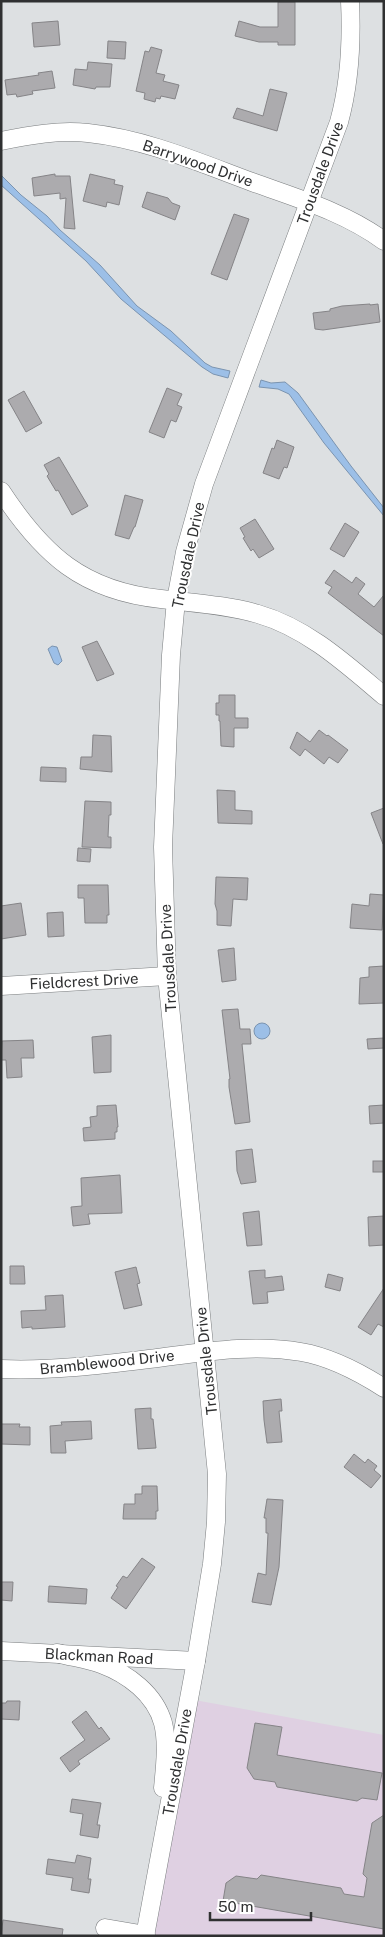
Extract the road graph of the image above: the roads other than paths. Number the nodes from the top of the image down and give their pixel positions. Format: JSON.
{"nodes":[{"id":1,"x":350,"y":1,"type":"edge"},
{"id":2,"x":1,"y":141,"type":"edge"},
{"id":3,"x":310,"y":203,"type":"junction"},
{"id":4,"x":384,"y":240,"type":"edge"},
{"id":5,"x":1,"y":491,"type":"edge"},
{"id":6,"x":176,"y":600,"type":"junction"},
{"id":7,"x":384,"y":696,"type":"edge"},
{"id":8,"x":167,"y":976,"type":"junction"},
{"id":9,"x":1,"y":986,"type":"edge"},
{"id":10,"x":206,"y":1352,"type":"junction"},
{"id":11,"x":1,"y":1369,"type":"edge"},
{"id":12,"x":384,"y":1388,"type":"edge"},
{"id":13,"x":1,"y":1651,"type":"edge"},
{"id":14,"x":57,"y":1653,"type":"junction"},
{"id":15,"x":196,"y":1661,"type":"junction"},
{"id":16,"x":153,"y":1897,"type":"junction"},
{"id":17,"x":106,"y":1928,"type":"dead end"},
{"id":18,"x":145,"y":1935,"type":"edge"}],
"edges":[{"from":1,"to":3,"type":"street","name":"Trousdale Drive"},
{"from":2,"to":3,"type":"street","name":"Barrywood Drive"},
{"from":3,"to":4,"type":"street","name":"Barrywood Drive"},
{"from":3,"to":6,"type":"street","name":"Trousdale Drive"},
{"from":5,"to":6,"type":"street"},
{"from":6,"to":7,"type":"street"},
{"from":6,"to":8,"type":"street","name":"Trousdale Drive"},
{"from":8,"to":9,"type":"street","name":"Fieldcrest Drive"},
{"from":8,"to":10,"type":"street","name":"Trousdale Drive"},
{"from":10,"to":11,"type":"street","name":"Bramblewood Drive"},
{"from":10,"to":12,"type":"street","name":"Bramblewood Drive"},
{"from":10,"to":15,"type":"street","name":"Trousdale Drive"},
{"from":13,"to":14,"type":"street","name":"Blackman Road"},
{"from":14,"to":15,"type":"street","name":"Blackman Road"},
{"from":14,"to":16,"type":"street"},
{"from":15,"to":16,"type":"street","name":"Trousdale Drive"},
{"from":16,"to":18,"type":"street","name":"Trousdale Drive"},
{"from":17,"to":18,"type":"street"}]}
